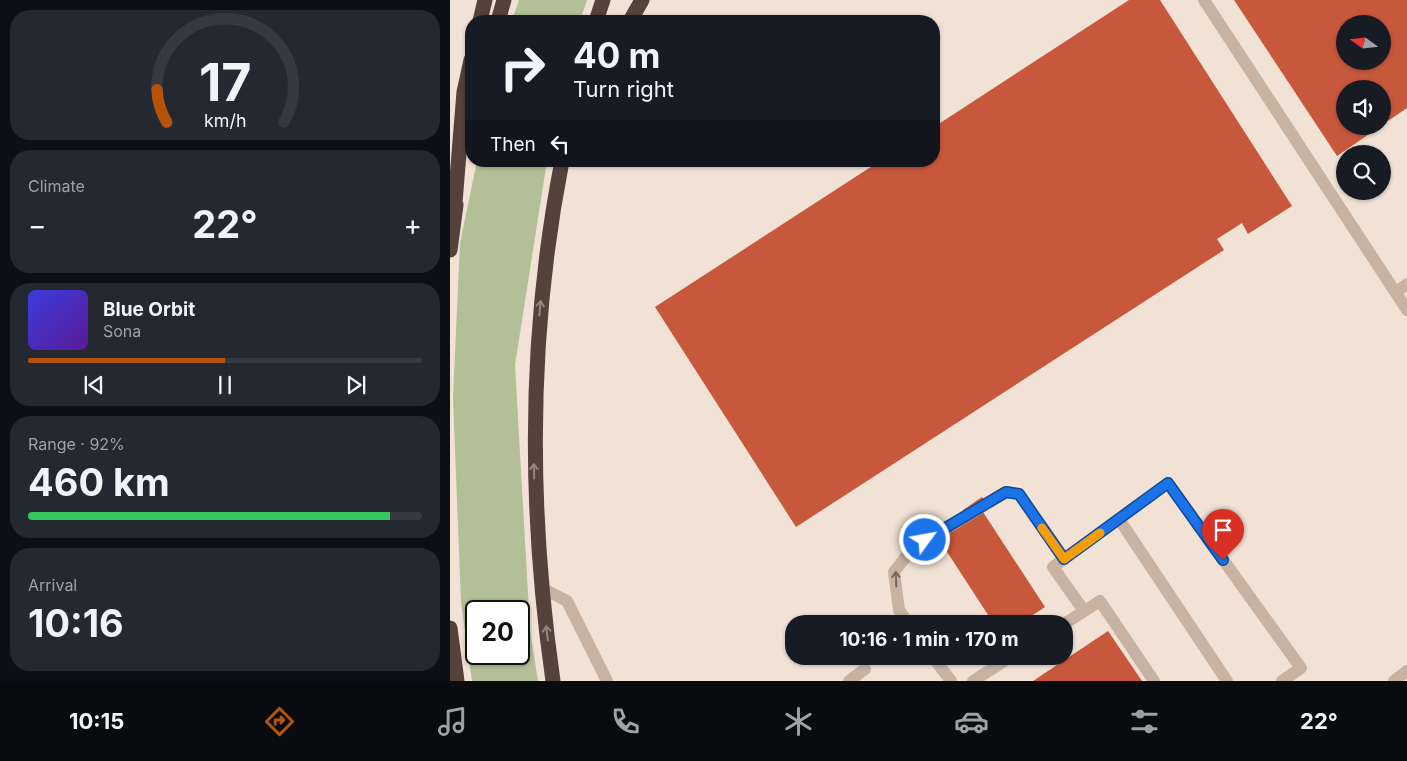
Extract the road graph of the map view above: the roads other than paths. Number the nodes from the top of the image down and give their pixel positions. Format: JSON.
{"nodes":[{"id":1,"x":485,"y":0,"type":"edge"},
{"id":2,"x":504,"y":0,"type":"edge"},
{"id":3,"x":603,"y":0,"type":"edge"},
{"id":4,"x":642,"y":0,"type":"edge"},
{"id":5,"x":1204,"y":0,"type":"edge"},
{"id":6,"x":481,"y":15,"type":"edge"},
{"id":7,"x":500,"y":15,"type":"edge"},
{"id":8,"x":598,"y":15,"type":"edge"},
{"id":9,"x":633,"y":15,"type":"edge"},
{"id":10,"x":465,"y":87,"type":"edge"},
{"id":11,"x":465,"y":157,"type":"edge"},
{"id":12,"x":562,"y":167,"type":"edge"},
{"id":13,"x":454,"y":216,"type":"junction"},
{"id":14,"x":450,"y":250,"type":"edge"},
{"id":15,"x":1407,"y":284,"type":"edge"},
{"id":16,"x":1396,"y":292,"type":"junction"},
{"id":17,"x":1407,"y":310,"type":"edge"},
{"id":18,"x":1119,"y":519,"type":"junction"},
{"id":19,"x":1064,"y":559,"type":"junction"},
{"id":20,"x":542,"y":588,"type":"junction"},
{"id":21,"x":1084,"y":611,"type":"junction"},
{"id":22,"x":903,"y":615,"type":"edge"},
{"id":23,"x":1073,"y":618,"type":"edge"},
{"id":24,"x":450,"y":628,"type":"edge"},
{"id":25,"x":939,"y":665,"type":"edge"},
{"id":26,"x":998,"y":665,"type":"edge"},
{"id":27,"x":865,"y":670,"type":"dead end"},
{"id":28,"x":457,"y":681,"type":"edge"},
{"id":29,"x":553,"y":681,"type":"edge"},
{"id":30,"x":607,"y":681,"type":"edge"},
{"id":31,"x":849,"y":681,"type":"edge"},
{"id":32,"x":951,"y":681,"type":"edge"},
{"id":33,"x":972,"y":681,"type":"edge"},
{"id":34,"x":1154,"y":681,"type":"edge"},
{"id":35,"x":1228,"y":681,"type":"edge"},
{"id":36,"x":1282,"y":681,"type":"edge"}],
"edges":[{"from":1,"to":6,"type":"highway"},
{"from":2,"to":7,"type":"highway"},
{"from":3,"to":8,"type":"highway"},
{"from":4,"to":9,"type":"highway"},
{"from":5,"to":16,"type":"street"},
{"from":10,"to":13,"type":"highway"},
{"from":11,"to":13,"type":"highway"},
{"from":20,"to":12,"type":"highway","one_way":true},
{"from":13,"to":14,"type":"highway"},
{"from":15,"to":16,"type":"street"},
{"from":16,"to":17,"type":"street"},
{"from":18,"to":19,"type":"street"},
{"from":18,"to":35,"type":"street"},
{"from":18,"to":36,"type":"street"},
{"from":19,"to":21,"type":"street"},
{"from":22,"to":19,"type":"street","one_way":true},
{"from":29,"to":20,"type":"highway","one_way":true},
{"from":20,"to":30,"type":"street"},
{"from":21,"to":23,"type":"street"},
{"from":21,"to":34,"type":"street"},
{"from":24,"to":28,"type":"highway"},
{"from":25,"to":32,"type":"street"},
{"from":26,"to":33,"type":"street"},
{"from":27,"to":31,"type":"street"}]}
